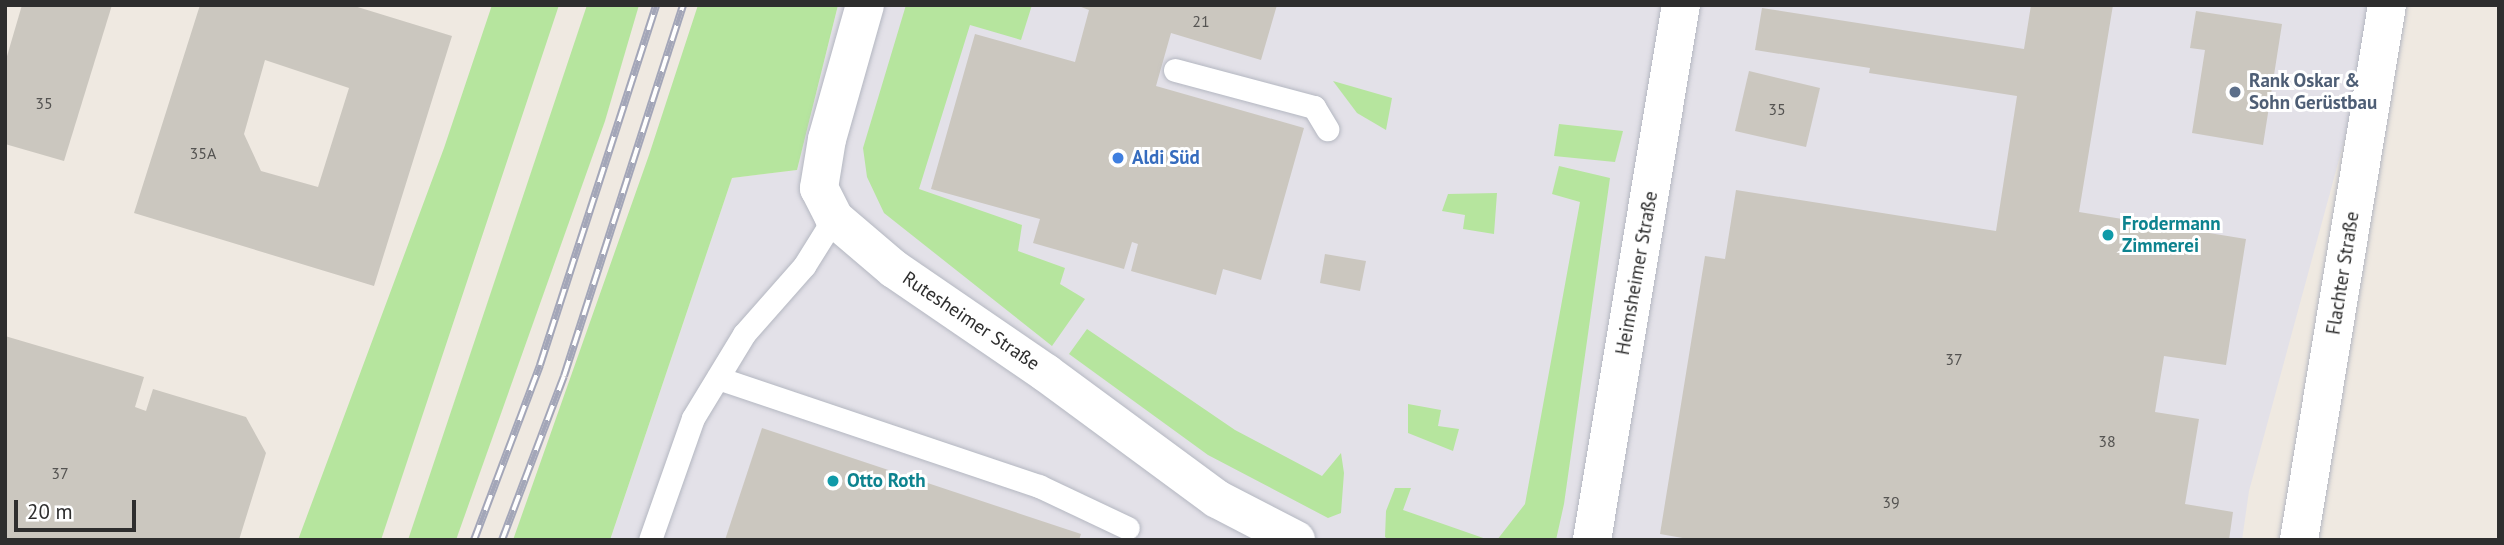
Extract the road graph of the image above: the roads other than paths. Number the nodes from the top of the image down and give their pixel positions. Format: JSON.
{"nodes":[{"id":1,"x":865,"y":5,"type":"edge"},
{"id":2,"x":1681,"y":5,"type":"edge"},
{"id":3,"x":2387,"y":5,"type":"edge"},
{"id":4,"x":1175,"y":69,"type":"dead end"},
{"id":5,"x":1327,"y":128,"type":"dead end"},
{"id":6,"x":834,"y":218,"type":"junction"},
{"id":7,"x":718,"y":378,"type":"junction"},
{"id":8,"x":1128,"y":528,"type":"dead end"},
{"id":9,"x":650,"y":540,"type":"edge"},
{"id":10,"x":1296,"y":540,"type":"edge"},
{"id":11,"x":1592,"y":540,"type":"edge"},
{"id":12,"x":2299,"y":540,"type":"edge"}],
"edges":[{"from":1,"to":6,"type":"street","name":"Rutesheimer Straße"},
{"from":2,"to":11,"type":"street","name":"Heimsheimer Straße"},
{"from":3,"to":12,"type":"street","name":"Flachter Straße"},
{"from":4,"to":5,"type":"lane"},
{"from":6,"to":7,"type":"lane"},
{"from":6,"to":10,"type":"street","name":"Rutesheimer Straße"},
{"from":7,"to":8,"type":"lane"},
{"from":7,"to":9,"type":"lane"}]}
